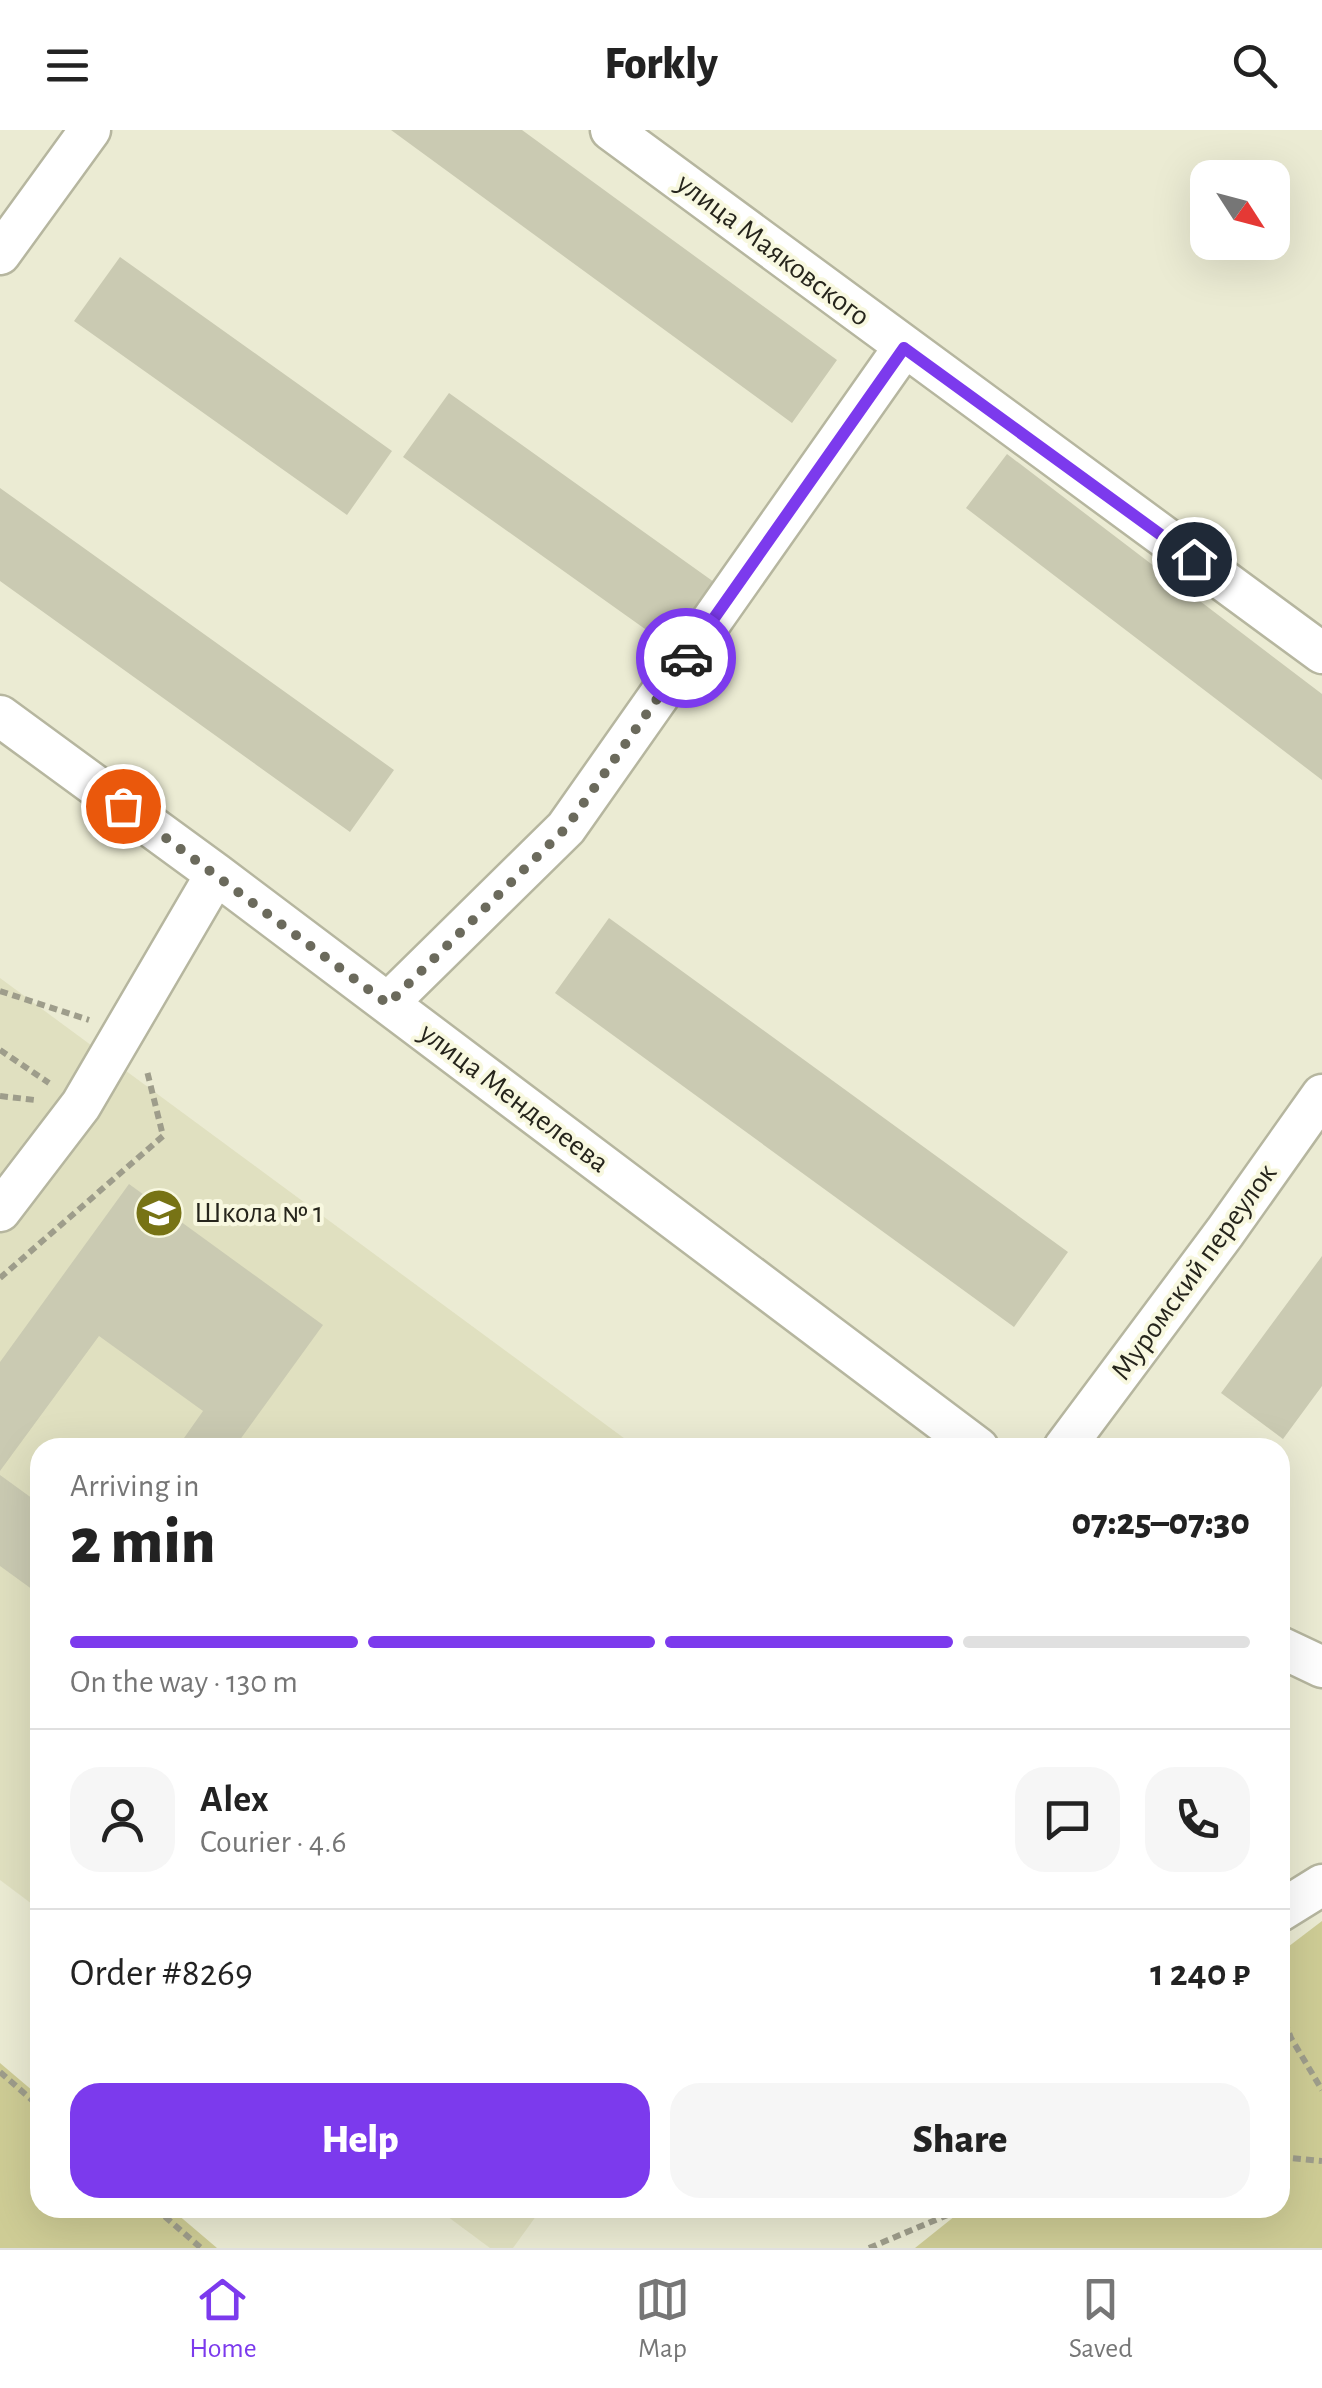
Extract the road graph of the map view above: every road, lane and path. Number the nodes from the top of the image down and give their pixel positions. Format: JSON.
{"nodes":[{"id":1,"x":90,"y":130,"type":"edge"},
{"id":2,"x":611,"y":130,"type":"edge"},
{"id":3,"x":0,"y":254,"type":"edge"},
{"id":4,"x":904,"y":348,"type":"junction"},
{"id":5,"x":1322,"y":653,"type":"edge"},
{"id":6,"x":0,"y":716,"type":"edge"},
{"id":7,"x":216,"y":874,"type":"junction"},
{"id":8,"x":388,"y":1004,"type":"junction"},
{"id":9,"x":0,"y":1050,"type":"edge"},
{"id":10,"x":1322,"y":1095,"type":"edge"},
{"id":11,"x":81,"y":1106,"type":"junction"},
{"id":12,"x":0,"y":1211,"type":"edge"},
{"id":13,"x":965,"y":1438,"type":"edge"},
{"id":14,"x":1071,"y":1438,"type":"edge"},
{"id":15,"x":1290,"y":1652,"type":"edge"},
{"id":16,"x":1322,"y":1667,"type":"edge"},
{"id":17,"x":1322,"y":1885,"type":"edge"},
{"id":18,"x":1290,"y":1906,"type":"edge"},
{"id":19,"x":1290,"y":2035,"type":"edge"},
{"id":20,"x":0,"y":2072,"type":"edge"},
{"id":21,"x":1322,"y":2090,"type":"edge"},
{"id":22,"x":30,"y":2098,"type":"edge"},
{"id":23,"x":1290,"y":2157,"type":"edge"},
{"id":24,"x":1322,"y":2162,"type":"edge"},
{"id":25,"x":167,"y":2218,"type":"edge"},
{"id":26,"x":940,"y":2218,"type":"edge"},
{"id":27,"x":202,"y":2248,"type":"edge"},
{"id":28,"x":869,"y":2248,"type":"edge"}],
"edges":[{"from":1,"to":3,"type":"street"},
{"from":2,"to":4,"type":"street","name":"улица Маяковского"},
{"from":4,"to":5,"type":"street","name":"улица Маяковского"},
{"from":4,"to":8,"type":"street"},
{"from":6,"to":7,"type":"street","name":"улица Менделеева"},
{"from":7,"to":8,"type":"street","name":"улица Менделеева"},
{"from":7,"to":11,"type":"street"},
{"from":8,"to":13,"type":"street","name":"улица Менделеева"},
{"from":9,"to":11,"type":"path"},
{"from":10,"to":14,"type":"street","name":"Муромский переулок"},
{"from":11,"to":12,"type":"street"},
{"from":15,"to":16,"type":"street"},
{"from":17,"to":18,"type":"street"},
{"from":19,"to":21,"type":"path"},
{"from":20,"to":22,"type":"path"},
{"from":23,"to":24,"type":"path"},
{"from":25,"to":27,"type":"path"},
{"from":26,"to":28,"type":"path"}]}
